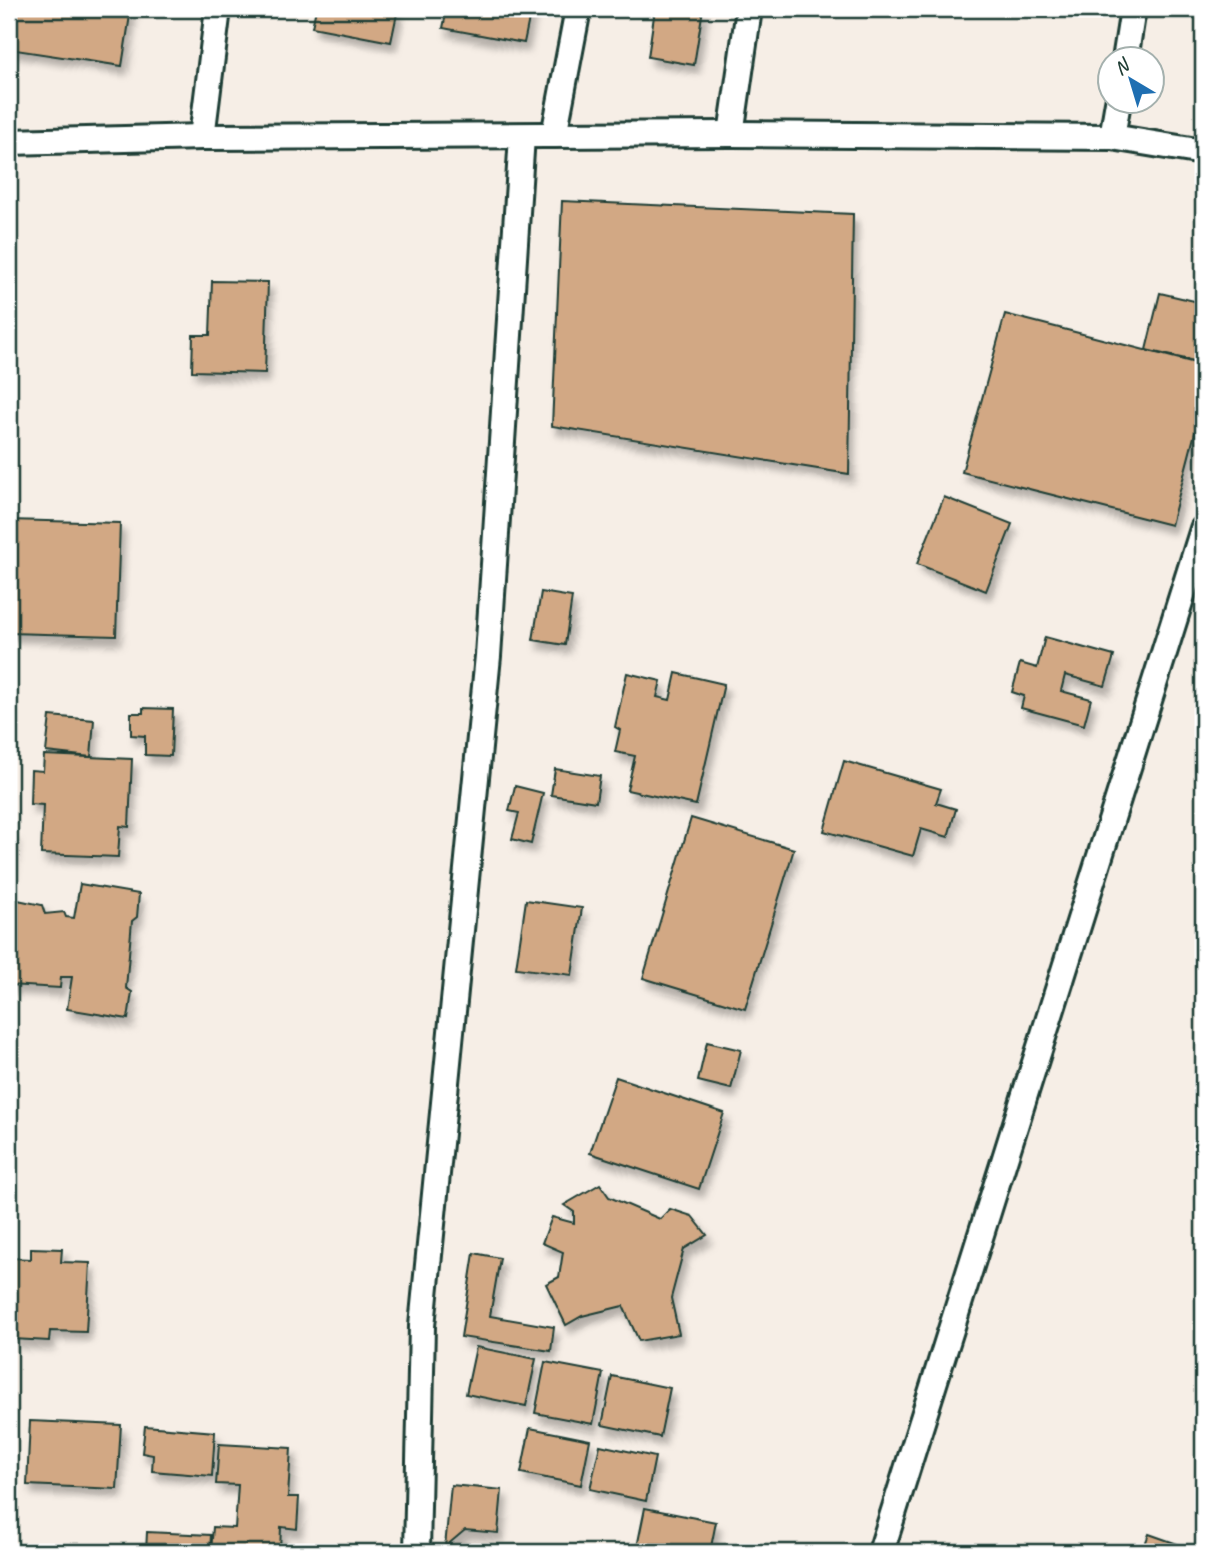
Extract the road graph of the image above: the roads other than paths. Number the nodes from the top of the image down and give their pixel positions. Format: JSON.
{"nodes":[{"id":1,"x":218,"y":9,"type":"edge"},
{"id":2,"x":578,"y":9,"type":"edge"},
{"id":3,"x":749,"y":9,"type":"edge"},
{"id":4,"x":1133,"y":9,"type":"edge"},
{"id":5,"x":1127,"y":46,"type":"edge"},
{"id":6,"x":1116,"y":116,"type":"edge"},
{"id":7,"x":731,"y":134,"type":"junction"},
{"id":8,"x":554,"y":135,"type":"junction"},
{"id":9,"x":522,"y":136,"type":"junction"},
{"id":10,"x":202,"y":137,"type":"junction"},
{"id":11,"x":1112,"y":137,"type":"junction"},
{"id":12,"x":9,"y":142,"type":"edge"},
{"id":13,"x":1203,"y":152,"type":"edge"},
{"id":14,"x":1203,"y":529,"type":"edge"},
{"id":15,"x":417,"y":1552,"type":"edge"},
{"id":16,"x":881,"y":1552,"type":"edge"}],
"edges":[{"from":1,"to":10,"type":"street"},
{"from":2,"to":8,"type":"street"},
{"from":3,"to":7,"type":"street"},
{"from":4,"to":5,"type":"street"},
{"from":6,"to":11,"type":"street"},
{"from":7,"to":8,"type":"street"},
{"from":7,"to":11,"type":"street"},
{"from":8,"to":9,"type":"street"},
{"from":9,"to":10,"type":"street"},
{"from":9,"to":15,"type":"street"},
{"from":10,"to":12,"type":"street"},
{"from":11,"to":13,"type":"street"},
{"from":14,"to":16,"type":"street"}]}
